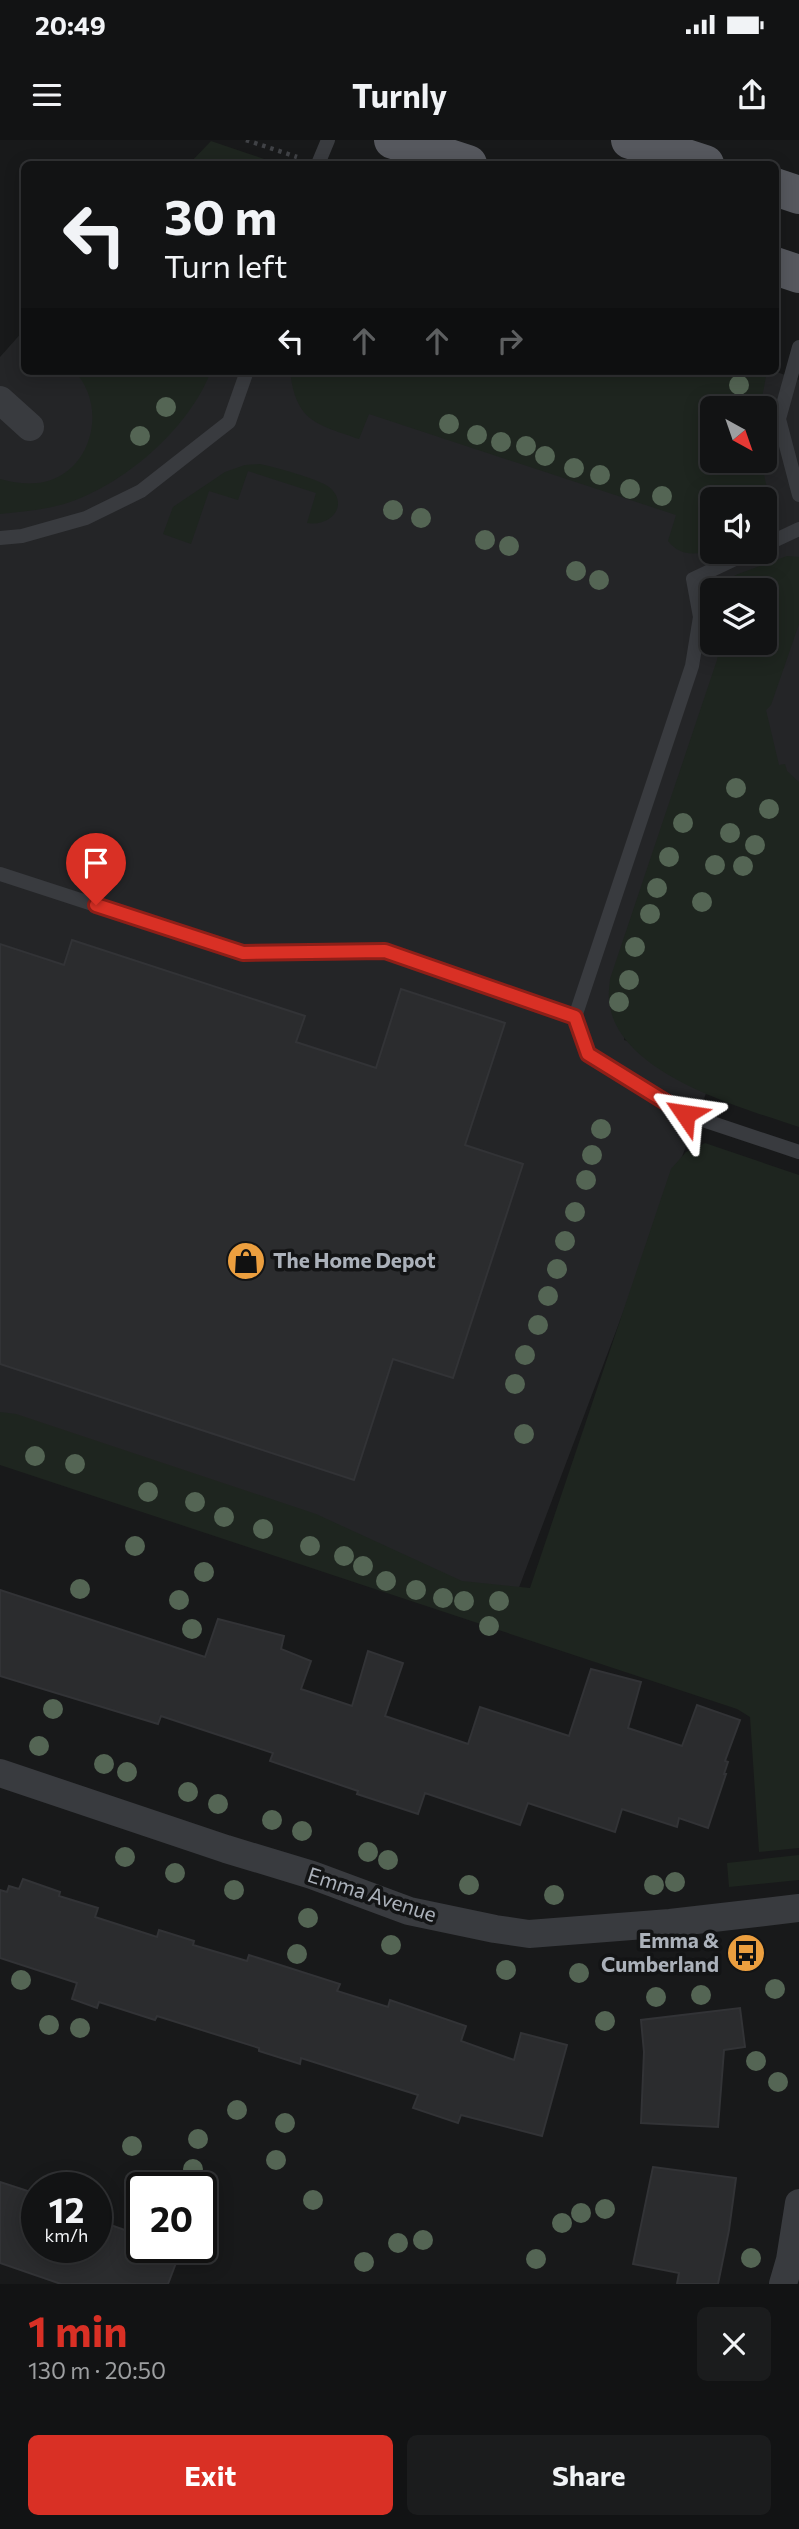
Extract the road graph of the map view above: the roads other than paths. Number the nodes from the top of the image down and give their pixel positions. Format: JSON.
{"nodes":[{"id":1,"x":328,"y":140,"type":"edge"},
{"id":2,"x":393,"y":140,"type":"edge"},
{"id":3,"x":631,"y":140,"type":"edge"},
{"id":4,"x":319,"y":161,"type":"edge"},
{"id":5,"x":459,"y":161,"type":"edge"},
{"id":6,"x":696,"y":161,"type":"edge"},
{"id":7,"x":779,"y":188,"type":"edge"},
{"id":8,"x":799,"y":195,"type":"edge"},
{"id":9,"x":779,"y":267,"type":"edge"},
{"id":10,"x":799,"y":274,"type":"edge"},
{"id":11,"x":799,"y":347,"type":"edge"},
{"id":12,"x":246,"y":375,"type":"edge"},
{"id":13,"x":0,"y":400,"type":"edge"},
{"id":14,"x":30,"y":427,"type":"dead end"},
{"id":15,"x":799,"y":495,"type":"edge"},
{"id":16,"x":799,"y":529,"type":"edge"},
{"id":17,"x":0,"y":538,"type":"edge"},
{"id":18,"x":777,"y":539,"type":"edge"},
{"id":19,"x":725,"y":564,"type":"edge"},
{"id":20,"x":0,"y":874,"type":"edge"},
{"id":21,"x":575,"y":1017,"type":"junction"},
{"id":22,"x":799,"y":1152,"type":"edge"},
{"id":23,"x":0,"y":1773,"type":"edge"},
{"id":24,"x":799,"y":1908,"type":"edge"},
{"id":25,"x":799,"y":2203,"type":"edge"},
{"id":26,"x":783,"y":2284,"type":"edge"}],
"edges":[{"from":1,"to":4,"type":"lane"},
{"from":2,"to":5,"type":"main road"},
{"from":3,"to":6,"type":"main road"},
{"from":7,"to":8,"type":"main road"},
{"from":9,"to":10,"type":"main road"},
{"from":11,"to":15,"type":"lane"},
{"from":12,"to":17,"type":"lane"},
{"from":13,"to":14,"type":"street"},
{"from":16,"to":18,"type":"lane"},
{"from":19,"to":21,"type":"lane"},
{"from":20,"to":21,"type":"lane"},
{"from":21,"to":22,"type":"lane"},
{"from":23,"to":24,"type":"street","name":"Emma Avenue"},
{"from":25,"to":26,"type":"street"}]}
